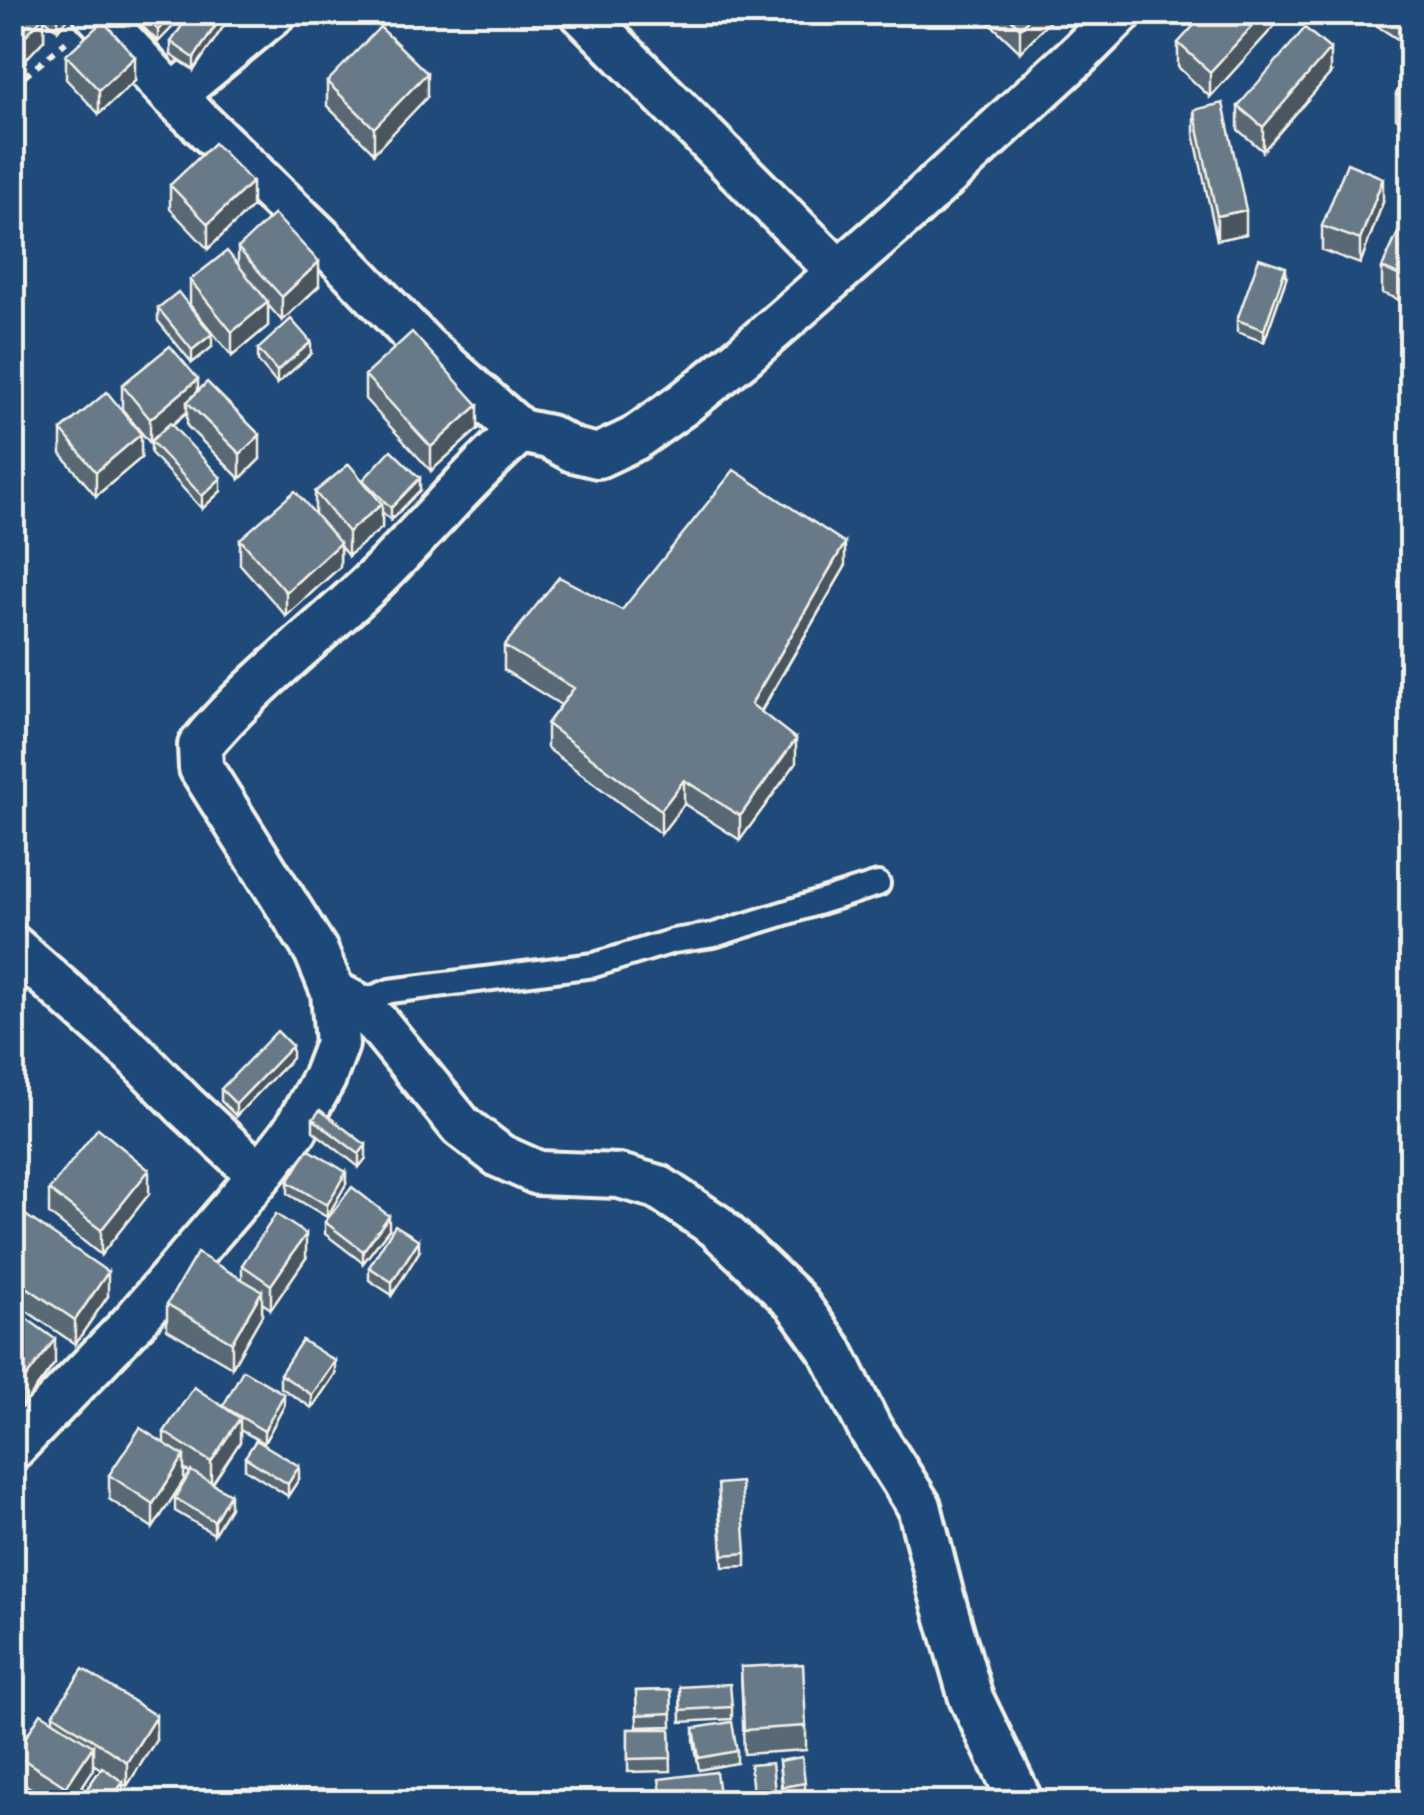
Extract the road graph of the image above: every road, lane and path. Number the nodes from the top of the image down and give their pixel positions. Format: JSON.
{"nodes":[{"id":1,"x":275,"y":12,"type":"edge"},
{"id":2,"x":581,"y":12,"type":"edge"},
{"id":3,"x":1120,"y":12,"type":"edge"},
{"id":4,"x":95,"y":13,"type":"edge"},
{"id":5,"x":12,"y":87,"type":"edge"},
{"id":6,"x":173,"y":96,"type":"junction"},
{"id":7,"x":839,"y":272,"type":"junction"},
{"id":8,"x":520,"y":432,"type":"junction"},
{"id":9,"x":878,"y":884,"type":"dead end"},
{"id":10,"x":12,"y":946,"type":"edge"},
{"id":11,"x":345,"y":998,"type":"junction"},
{"id":12,"x":260,"y":1174,"type":"junction"},
{"id":13,"x":13,"y":1447,"type":"edge"},
{"id":14,"x":1021,"y":1802,"type":"edge"}],
"edges":[{"from":1,"to":6,"type":"street"},
{"from":2,"to":7,"type":"street"},
{"from":3,"to":7,"type":"street"},
{"from":4,"to":5,"type":"path"},
{"from":4,"to":6,"type":"street"},
{"from":6,"to":8,"type":"street"},
{"from":7,"to":8,"type":"street"},
{"from":8,"to":11,"type":"street"},
{"from":9,"to":11,"type":"lane"},
{"from":10,"to":12,"type":"street"},
{"from":11,"to":12,"type":"street"},
{"from":11,"to":14,"type":"street"},
{"from":12,"to":13,"type":"street"}]}
